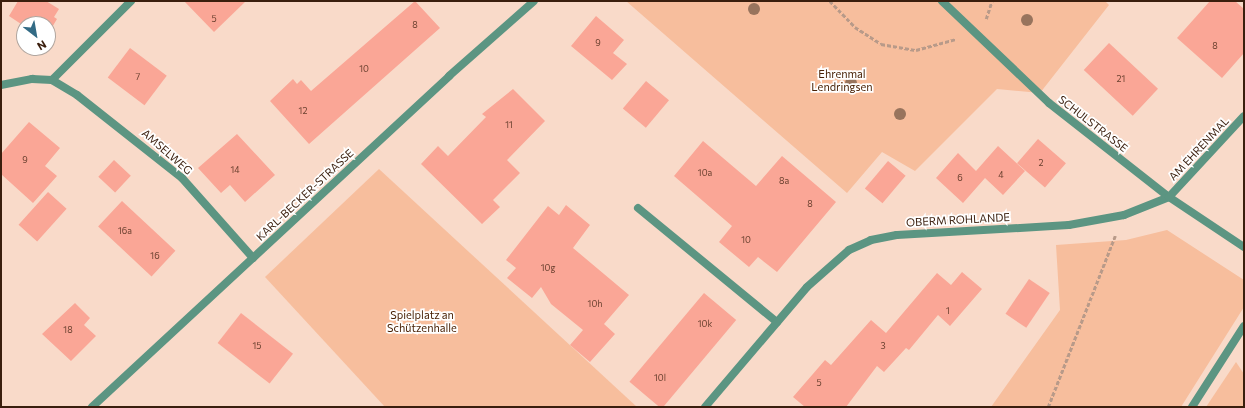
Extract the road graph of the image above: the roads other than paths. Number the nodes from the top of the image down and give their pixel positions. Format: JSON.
{"nodes":[{"id":1,"x":131,"y":1,"type":"edge"},
{"id":2,"x":534,"y":1,"type":"edge"},
{"id":3,"x":942,"y":1,"type":"edge"},
{"id":4,"x":52,"y":80,"type":"junction"},
{"id":5,"x":1,"y":85,"type":"edge"},
{"id":6,"x":1244,"y":116,"type":"edge"},
{"id":7,"x":1169,"y":197,"type":"junction"},
{"id":8,"x":638,"y":208,"type":"dead end"},
{"id":9,"x":1244,"y":247,"type":"edge"},
{"id":10,"x":252,"y":258,"type":"junction"},
{"id":11,"x":777,"y":322,"type":"junction"},
{"id":12,"x":1244,"y":326,"type":"edge"},
{"id":13,"x":92,"y":407,"type":"edge"},
{"id":14,"x":705,"y":407,"type":"edge"},
{"id":15,"x":1192,"y":407,"type":"edge"}],
"edges":[{"from":1,"to":4,"type":"street"},
{"from":2,"to":10,"type":"street","name":"KARL-BECKER-STRASSE"},
{"from":3,"to":7,"type":"street","name":"SCHULSTRASSE"},
{"from":4,"to":5,"type":"street"},
{"from":4,"to":10,"type":"street","name":"AMSELWEG"},
{"from":6,"to":7,"type":"street","name":"AM EHRENMAL"},
{"from":7,"to":9,"type":"street","name":"SCHULSTRASSE"},
{"from":7,"to":11,"type":"street","name":"OBERM ROHLANDE"},
{"from":8,"to":11,"type":"street"},
{"from":10,"to":13,"type":"street","name":"KARL-BECKER-STRASSE"},
{"from":11,"to":14,"type":"street","name":"OBERM ROHLANDE"},
{"from":12,"to":15,"type":"street"}]}
